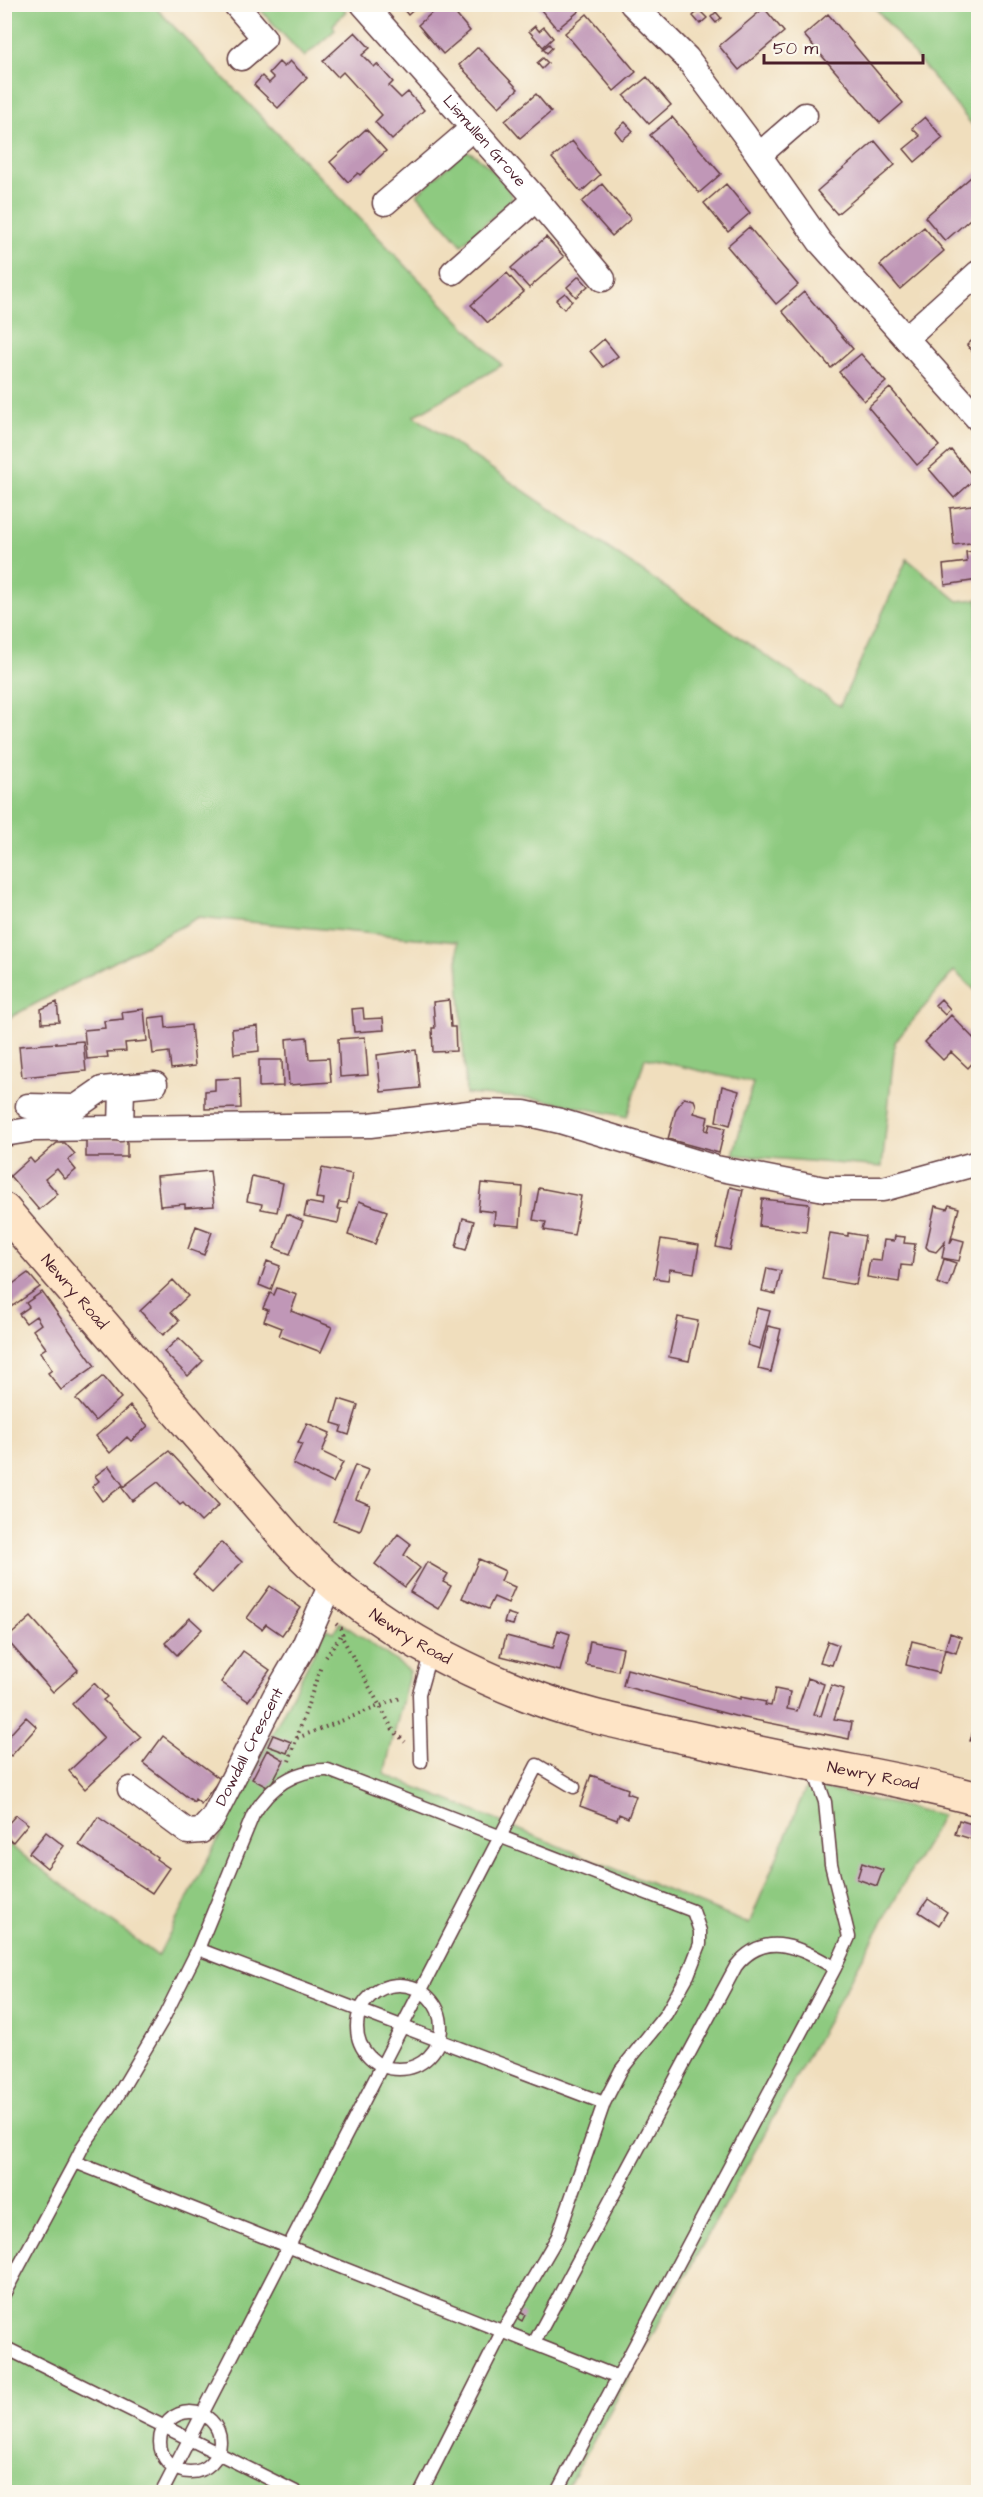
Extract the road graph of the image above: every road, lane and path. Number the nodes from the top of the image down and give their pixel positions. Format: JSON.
{"nodes":[{"id":1,"x":235,"y":4,"type":"edge"},
{"id":2,"x":363,"y":4,"type":"edge"},
{"id":3,"x":632,"y":4,"type":"edge"},
{"id":4,"x":241,"y":58,"type":"dead end"},
{"id":5,"x":805,"y":115,"type":"dead end"},
{"id":6,"x":473,"y":128,"type":"junction"},
{"id":7,"x":759,"y":155,"type":"junction"},
{"id":8,"x":536,"y":199,"type":"junction"},
{"id":9,"x":385,"y":203,"type":"dead end"},
{"id":10,"x":453,"y":272,"type":"dead end"},
{"id":11,"x":978,"y":273,"type":"edge"},
{"id":12,"x":603,"y":279,"type":"dead end"},
{"id":13,"x":906,"y":338,"type":"junction"},
{"id":14,"x":978,"y":419,"type":"edge"},
{"id":15,"x":155,"y":1084,"type":"dead end"},
{"id":16,"x":122,"y":1087,"type":"junction"},
{"id":17,"x":28,"y":1106,"type":"dead end"},
{"id":18,"x":121,"y":1129,"type":"junction"},
{"id":19,"x":4,"y":1134,"type":"edge"},
{"id":20,"x":978,"y":1163,"type":"edge"},
{"id":21,"x":4,"y":1210,"type":"edge"},
{"id":22,"x":325,"y":1597,"type":"junction"},
{"id":23,"x":343,"y":1633,"type":"junction"},
{"id":24,"x":432,"y":1649,"type":"junction"},
{"id":25,"x":419,"y":1694,"type":"junction"},
{"id":26,"x":380,"y":1706,"type":"junction"},
{"id":27,"x":297,"y":1738,"type":"junction"},
{"id":28,"x":421,"y":1748,"type":"junction"},
{"id":29,"x":421,"y":1762,"type":"dead end"},
{"id":30,"x":812,"y":1764,"type":"junction"},
{"id":31,"x":283,"y":1781,"type":"junction"},
{"id":32,"x":574,"y":1787,"type":"dead end"},
{"id":33,"x":130,"y":1789,"type":"dead end"},
{"id":34,"x":978,"y":1799,"type":"edge"},
{"id":35,"x":500,"y":1836,"type":"junction"},
{"id":36,"x":198,"y":1949,"type":"junction"},
{"id":37,"x":835,"y":1968,"type":"junction"},
{"id":38,"x":419,"y":1989,"type":"junction"},
{"id":39,"x":360,"y":2012,"type":"junction"},
{"id":40,"x":400,"y":2026,"type":"junction"},
{"id":41,"x":439,"y":2040,"type":"junction"},
{"id":42,"x":380,"y":2064,"type":"junction"},
{"id":43,"x":604,"y":2103,"type":"junction"},
{"id":44,"x":75,"y":2162,"type":"junction"},
{"id":45,"x":290,"y":2246,"type":"junction"},
{"id":46,"x":4,"y":2294,"type":"edge"},
{"id":47,"x":503,"y":2330,"type":"junction"},
{"id":48,"x":534,"y":2343,"type":"junction"},
{"id":49,"x":4,"y":2347,"type":"edge"},
{"id":50,"x":618,"y":2377,"type":"junction"},
{"id":51,"x":203,"y":2415,"type":"junction"},
{"id":52,"x":163,"y":2427,"type":"junction"},
{"id":53,"x":190,"y":2440,"type":"junction"},
{"id":54,"x":217,"y":2454,"type":"junction"},
{"id":55,"x":175,"y":2468,"type":"junction"},
{"id":56,"x":162,"y":2493,"type":"edge"},
{"id":57,"x":296,"y":2493,"type":"edge"},
{"id":58,"x":421,"y":2493,"type":"edge"},
{"id":59,"x":557,"y":2493,"type":"edge"}],
"edges":[{"from":1,"to":4,"type":"street"},
{"from":2,"to":6,"type":"street","name":"Lismullen Grove"},
{"from":3,"to":7,"type":"street"},
{"from":5,"to":7,"type":"street"},
{"from":6,"to":8,"type":"street","name":"Lismullen Grove"},
{"from":6,"to":9,"type":"street"},
{"from":7,"to":13,"type":"street"},
{"from":8,"to":10,"type":"street"},
{"from":8,"to":12,"type":"street","name":"Lismullen Grove"},
{"from":11,"to":13,"type":"street"},
{"from":13,"to":14,"type":"street"},
{"from":15,"to":16,"type":"street"},
{"from":16,"to":17,"type":"street"},
{"from":16,"to":18,"type":"street"},
{"from":18,"to":19,"type":"street"},
{"from":18,"to":20,"type":"street"},
{"from":21,"to":22,"type":"main road","name":"Newry Road"},
{"from":22,"to":23,"type":"path"},
{"from":22,"to":24,"type":"main road","name":"Newry Road"},
{"from":22,"to":33,"type":"street","name":"Dowdall Crescent"},
{"from":23,"to":26,"type":"path"},
{"from":23,"to":27,"type":"path"},
{"from":24,"to":25,"type":"lane"},
{"from":24,"to":30,"type":"main road","name":"Newry Road"},
{"from":25,"to":26,"type":"path"},
{"from":25,"to":28,"type":"lane"},
{"from":26,"to":27,"type":"path"},
{"from":26,"to":28,"type":"path"},
{"from":27,"to":31,"type":"path"},
{"from":28,"to":29,"type":"lane"},
{"from":30,"to":34,"type":"main road","name":"Newry Road"},
{"from":30,"to":37,"type":"lane"},
{"from":31,"to":35,"type":"lane"},
{"from":31,"to":36,"type":"lane"},
{"from":32,"to":35,"type":"lane"},
{"from":35,"to":38,"type":"lane"},
{"from":35,"to":43,"type":"lane"},
{"from":36,"to":39,"type":"lane"},
{"from":36,"to":44,"type":"lane"},
{"from":37,"to":48,"type":"lane"},
{"from":37,"to":50,"type":"lane"},
{"from":38,"to":39,"type":"lane"},
{"from":38,"to":40,"type":"lane"},
{"from":38,"to":41,"type":"lane"},
{"from":39,"to":40,"type":"lane"},
{"from":39,"to":42,"type":"lane"},
{"from":40,"to":41,"type":"lane"},
{"from":40,"to":42,"type":"lane"},
{"from":41,"to":42,"type":"lane"},
{"from":41,"to":43,"type":"lane"},
{"from":42,"to":45,"type":"lane"},
{"from":43,"to":47,"type":"lane"},
{"from":44,"to":45,"type":"lane"},
{"from":44,"to":46,"type":"lane"},
{"from":45,"to":47,"type":"lane"},
{"from":45,"to":51,"type":"lane"},
{"from":47,"to":48,"type":"lane"},
{"from":47,"to":58,"type":"lane"},
{"from":48,"to":50,"type":"lane"},
{"from":49,"to":52,"type":"lane"},
{"from":50,"to":59,"type":"lane"},
{"from":51,"to":52,"type":"lane"},
{"from":51,"to":53,"type":"lane"},
{"from":51,"to":54,"type":"lane"},
{"from":52,"to":53,"type":"lane"},
{"from":52,"to":55,"type":"lane"},
{"from":53,"to":54,"type":"lane"},
{"from":53,"to":55,"type":"lane"},
{"from":54,"to":55,"type":"lane"},
{"from":54,"to":57,"type":"lane"},
{"from":55,"to":56,"type":"lane"}]}
